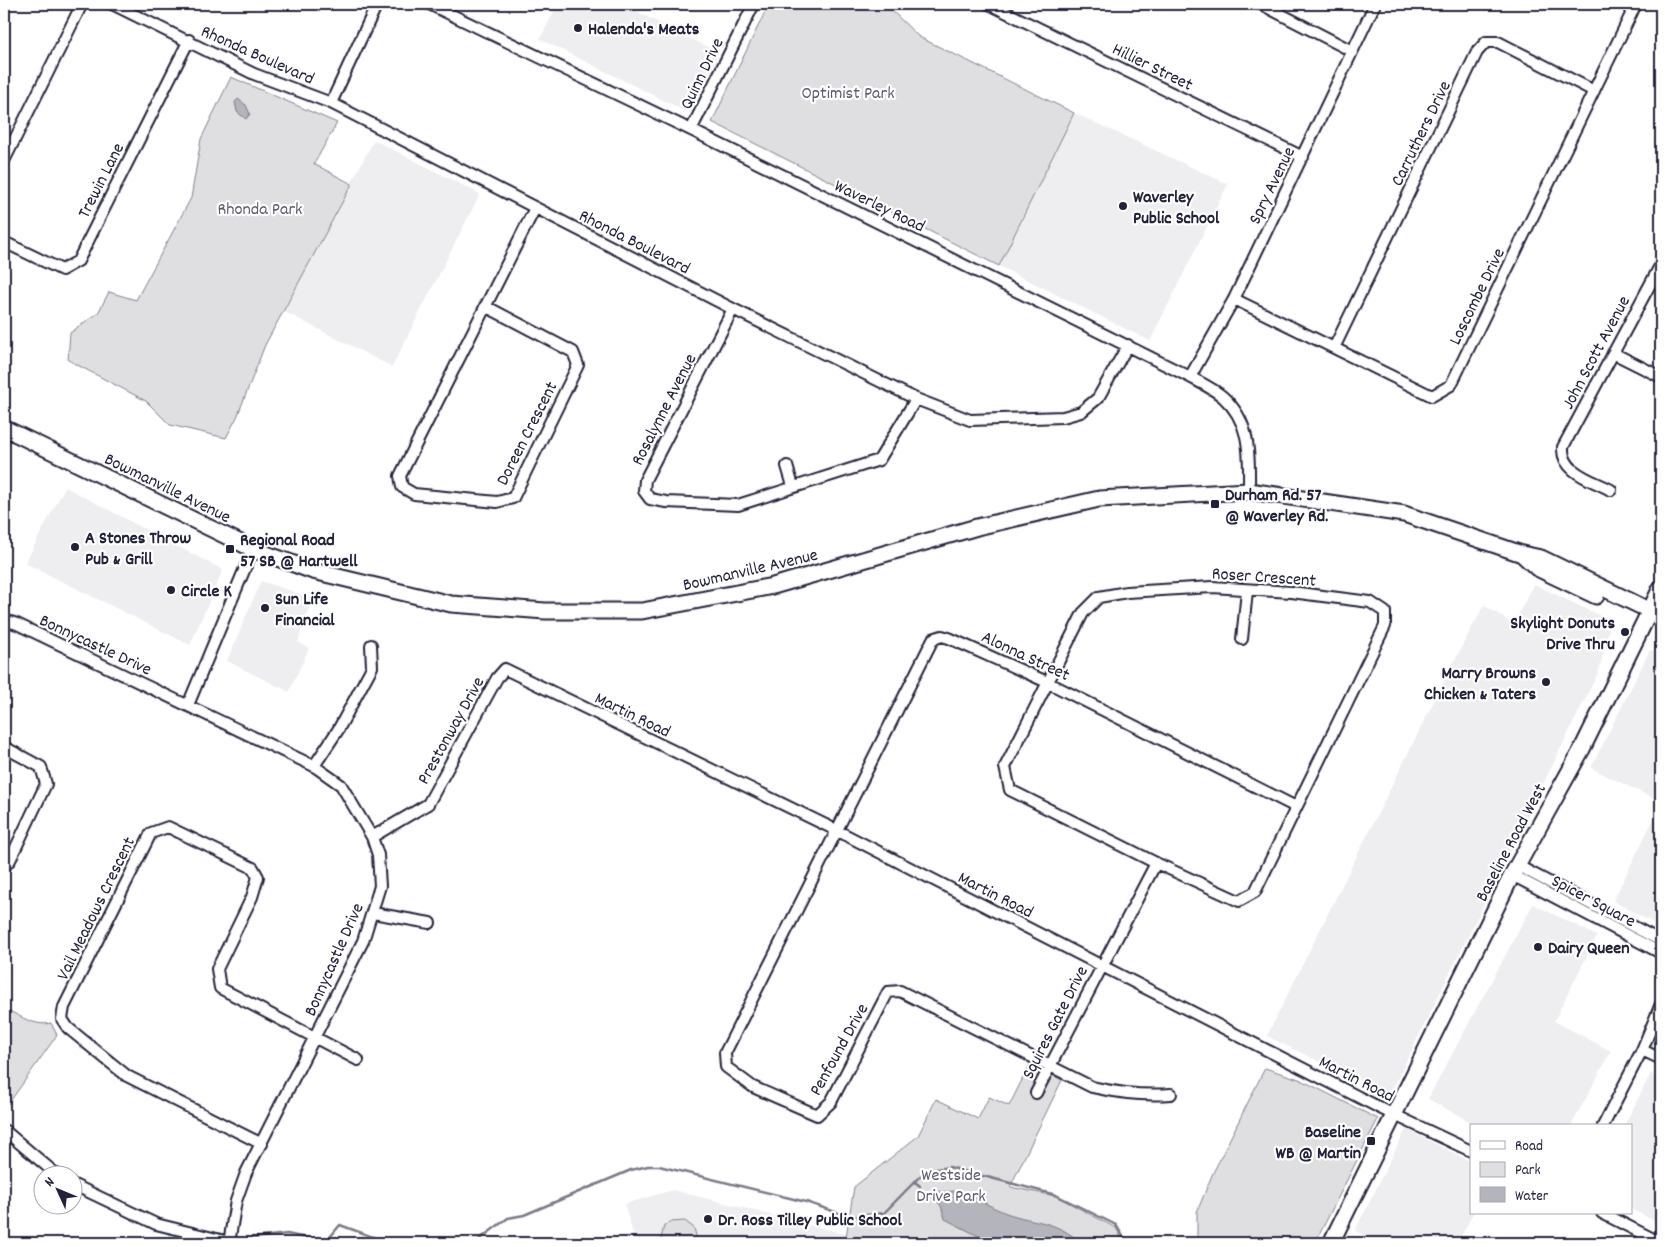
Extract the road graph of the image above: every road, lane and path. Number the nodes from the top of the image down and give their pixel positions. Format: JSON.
{"nodes":[{"id":1,"x":82,"y":4,"type":"edge"},
{"id":2,"x":112,"y":4,"type":"edge"},
{"id":3,"x":377,"y":4,"type":"edge"},
{"id":4,"x":429,"y":4,"type":"edge"},
{"id":5,"x":754,"y":4,"type":"edge"},
{"id":6,"x":989,"y":4,"type":"edge"},
{"id":7,"x":1261,"y":4,"type":"edge"},
{"id":8,"x":1375,"y":4,"type":"edge"},
{"id":9,"x":1636,"y":4,"type":"edge"},
{"id":10,"x":189,"y":40,"type":"junction"},
{"id":11,"x":1352,"y":51,"type":"junction"},
{"id":12,"x":1594,"y":91,"type":"junction"},
{"id":13,"x":331,"y":103,"type":"junction"},
{"id":14,"x":691,"y":130,"type":"junction"},
{"id":15,"x":1303,"y":157,"type":"junction"},
{"id":16,"x":4,"y":161,"type":"edge"},
{"id":17,"x":535,"y":208,"type":"junction"},
{"id":18,"x":4,"y":242,"type":"edge"},
{"id":19,"x":1661,"y":264,"type":"edge"},
{"id":20,"x":1234,"y":299,"type":"junction"},
{"id":21,"x":484,"y":306,"type":"junction"},
{"id":22,"x":733,"y":309,"type":"junction"},
{"id":23,"x":1128,"y":346,"type":"junction"},
{"id":24,"x":1334,"y":348,"type":"junction"},
{"id":25,"x":1613,"y":353,"type":"junction"},
{"id":26,"x":1661,"y":376,"type":"edge"},
{"id":27,"x":1190,"y":377,"type":"junction"},
{"id":28,"x":916,"y":399,"type":"junction"},
{"id":29,"x":4,"y":428,"type":"edge"},
{"id":30,"x":787,"y":466,"type":"dead end"},
{"id":31,"x":793,"y":486,"type":"junction"},
{"id":32,"x":1611,"y":490,"type":"dead end"},
{"id":33,"x":1249,"y":491,"type":"junction"},
{"id":34,"x":253,"y":549,"type":"junction"},
{"id":35,"x":1661,"y":588,"type":"edge"},
{"id":36,"x":1247,"y":591,"type":"junction"},
{"id":37,"x":1653,"y":615,"type":"edge"},
{"id":38,"x":4,"y":620,"type":"edge"},
{"id":39,"x":1661,"y":626,"type":"edge"},
{"id":40,"x":1242,"y":638,"type":"dead end"},
{"id":41,"x":371,"y":645,"type":"dead end"},
{"id":42,"x":505,"y":669,"type":"joint"},
{"id":43,"x":1047,"y":682,"type":"junction"},
{"id":44,"x":188,"y":705,"type":"junction"},
{"id":45,"x":4,"y":747,"type":"edge"},
{"id":46,"x":314,"y":766,"type":"junction"},
{"id":47,"x":1296,"y":807,"type":"junction"},
{"id":48,"x":838,"y":831,"type":"junction"},
{"id":49,"x":372,"y":837,"type":"junction"},
{"id":50,"x":1156,"y":863,"type":"junction"},
{"id":51,"x":4,"y":867,"type":"edge"},
{"id":52,"x":1515,"y":870,"type":"junction"},
{"id":53,"x":373,"y":914,"type":"junction"},
{"id":54,"x":430,"y":923,"type":"dead end"},
{"id":55,"x":1661,"y":941,"type":"edge"},
{"id":56,"x":1661,"y":953,"type":"edge"},
{"id":57,"x":1101,"y":965,"type":"junction"},
{"id":58,"x":1661,"y":1004,"type":"edge"},
{"id":59,"x":316,"y":1037,"type":"junction"},
{"id":60,"x":1642,"y":1050,"type":"junction"},
{"id":61,"x":1661,"y":1059,"type":"edge"},
{"id":62,"x":358,"y":1060,"type":"dead end"},
{"id":63,"x":1050,"y":1066,"type":"junction"},
{"id":64,"x":1036,"y":1093,"type":"dead end"},
{"id":65,"x":1171,"y":1094,"type":"dead end"},
{"id":66,"x":1395,"y":1115,"type":"junction"},
{"id":67,"x":1604,"y":1124,"type":"edge"},
{"id":68,"x":4,"y":1130,"type":"edge"},
{"id":69,"x":262,"y":1144,"type":"junction"},
{"id":70,"x":1470,"y":1151,"type":"edge"},
{"id":71,"x":44,"y":1164,"type":"edge"},
{"id":72,"x":82,"y":1189,"type":"edge"},
{"id":73,"x":1604,"y":1214,"type":"edge"},
{"id":74,"x":229,"y":1242,"type":"edge"},
{"id":75,"x":1331,"y":1243,"type":"edge"},
{"id":76,"x":1661,"y":1243,"type":"edge"}],
"edges":[{"from":1,"to":16,"type":"street"},
{"from":2,"to":10,"type":"street","name":"Rhonda Boulevard"},
{"from":3,"to":13,"type":"street"},
{"from":4,"to":14,"type":"street","name":"Waverley Road"},
{"from":5,"to":14,"type":"street","name":"Quinn Drive"},
{"from":6,"to":15,"type":"street","name":"Hillier Street"},
{"from":7,"to":11,"type":"street"},
{"from":8,"to":11,"type":"street","name":"Spry Avenue"},
{"from":9,"to":12,"type":"street","name":"Loscombe Drive"},
{"from":10,"to":13,"type":"street","name":"Rhonda Boulevard"},
{"from":10,"to":18,"type":"street","name":"Trewin Lane"},
{"from":11,"to":15,"type":"street","name":"Spry Avenue"},
{"from":12,"to":24,"type":"street","name":"Loscombe Drive"},
{"from":12,"to":24,"type":"street","name":"Carruthers Drive"},
{"from":13,"to":17,"type":"street","name":"Rhonda Boulevard"},
{"from":14,"to":23,"type":"street","name":"Waverley Road"},
{"from":15,"to":20,"type":"street","name":"Spry Avenue"},
{"from":17,"to":21,"type":"street","name":"Doreen Crescent"},
{"from":17,"to":22,"type":"street","name":"Rhonda Boulevard"},
{"from":19,"to":25,"type":"street","name":"John Scott Avenue"},
{"from":20,"to":24,"type":"street","name":"Loscombe Drive"},
{"from":20,"to":27,"type":"street","name":"Spry Avenue"},
{"from":21,"to":21,"type":"street","name":"Doreen Crescent"},
{"from":22,"to":28,"type":"street","name":"Rhonda Boulevard"},
{"from":22,"to":31,"type":"street","name":"Rosalynne Avenue"},
{"from":23,"to":27,"type":"street","name":"Waverley Road"},
{"from":23,"to":28,"type":"street","name":"Rhonda Boulevard"},
{"from":25,"to":26,"type":"street"},
{"from":25,"to":32,"type":"street","name":"John Scott Avenue"},
{"from":27,"to":33,"type":"street","name":"Waverley Road"},
{"from":28,"to":31,"type":"street","name":"Rosalynne Avenue"},
{"from":29,"to":34,"type":"main road","name":"Bowmanville Avenue"},
{"from":30,"to":31,"type":"street"},
{"from":33,"to":34,"type":"main road","name":"Bowmanville Avenue"},
{"from":33,"to":37,"type":"main road","name":"Bowmanville Avenue"},
{"from":34,"to":44,"type":"street"},
{"from":35,"to":37,"type":"main road","name":"Baseline Road West"},
{"from":36,"to":40,"type":"street"},
{"from":36,"to":43,"type":"street","name":"Roser Crescent"},
{"from":36,"to":47,"type":"street","name":"Roser Crescent"},
{"from":37,"to":39,"type":"main road","name":"Bowmanville Avenue"},
{"from":37,"to":52,"type":"main road","name":"Baseline Road West"},
{"from":38,"to":44,"type":"street","name":"Bonnycastle Drive"},
{"from":41,"to":46,"type":"street"},
{"from":42,"to":48,"type":"street","name":"Martin Road"},
{"from":42,"to":49,"type":"street","name":"Prestonway Drive"},
{"from":43,"to":47,"type":"street","name":"Alonna Street"},
{"from":43,"to":48,"type":"street","name":"Alonna Street"},
{"from":43,"to":50,"type":"street","name":"Roser Crescent"},
{"from":44,"to":46,"type":"street","name":"Bonnycastle Drive"},
{"from":45,"to":51,"type":"street"},
{"from":46,"to":49,"type":"street","name":"Bonnycastle Drive"},
{"from":47,"to":50,"type":"street","name":"Roser Crescent"},
{"from":48,"to":57,"type":"street","name":"Martin Road"},
{"from":48,"to":63,"type":"street","name":"Penfound Drive"},
{"from":49,"to":53,"type":"street","name":"Bonnycastle Drive"},
{"from":50,"to":57,"type":"street"},
{"from":52,"to":55,"type":"street","name":"Spicer Square"},
{"from":52,"to":56,"type":"street","name":"Spicer Square"},
{"from":52,"to":66,"type":"main road","name":"Baseline Road West"},
{"from":53,"to":54,"type":"street"},
{"from":53,"to":59,"type":"street","name":"Bonnycastle Drive"},
{"from":57,"to":63,"type":"street","name":"Squires Gate Drive"},
{"from":57,"to":66,"type":"street","name":"Martin Road"},
{"from":58,"to":60,"type":"street"},
{"from":59,"to":62,"type":"street"},
{"from":59,"to":69,"type":"street","name":"Bonnycastle Drive"},
{"from":59,"to":69,"type":"street","name":"Vail Meadows Crescent"},
{"from":60,"to":61,"type":"street"},
{"from":60,"to":67,"type":"street"},
{"from":63,"to":64,"type":"street","name":"Squires Gate Drive"},
{"from":63,"to":65,"type":"street"},
{"from":66,"to":70,"type":"street","name":"Martin Road"},
{"from":66,"to":75,"type":"main road","name":"Baseline Road West"},
{"from":68,"to":71,"type":"street"},
{"from":69,"to":74,"type":"street","name":"Bonnycastle Drive"},
{"from":72,"to":74,"type":"street"},
{"from":73,"to":76,"type":"street"}]}
